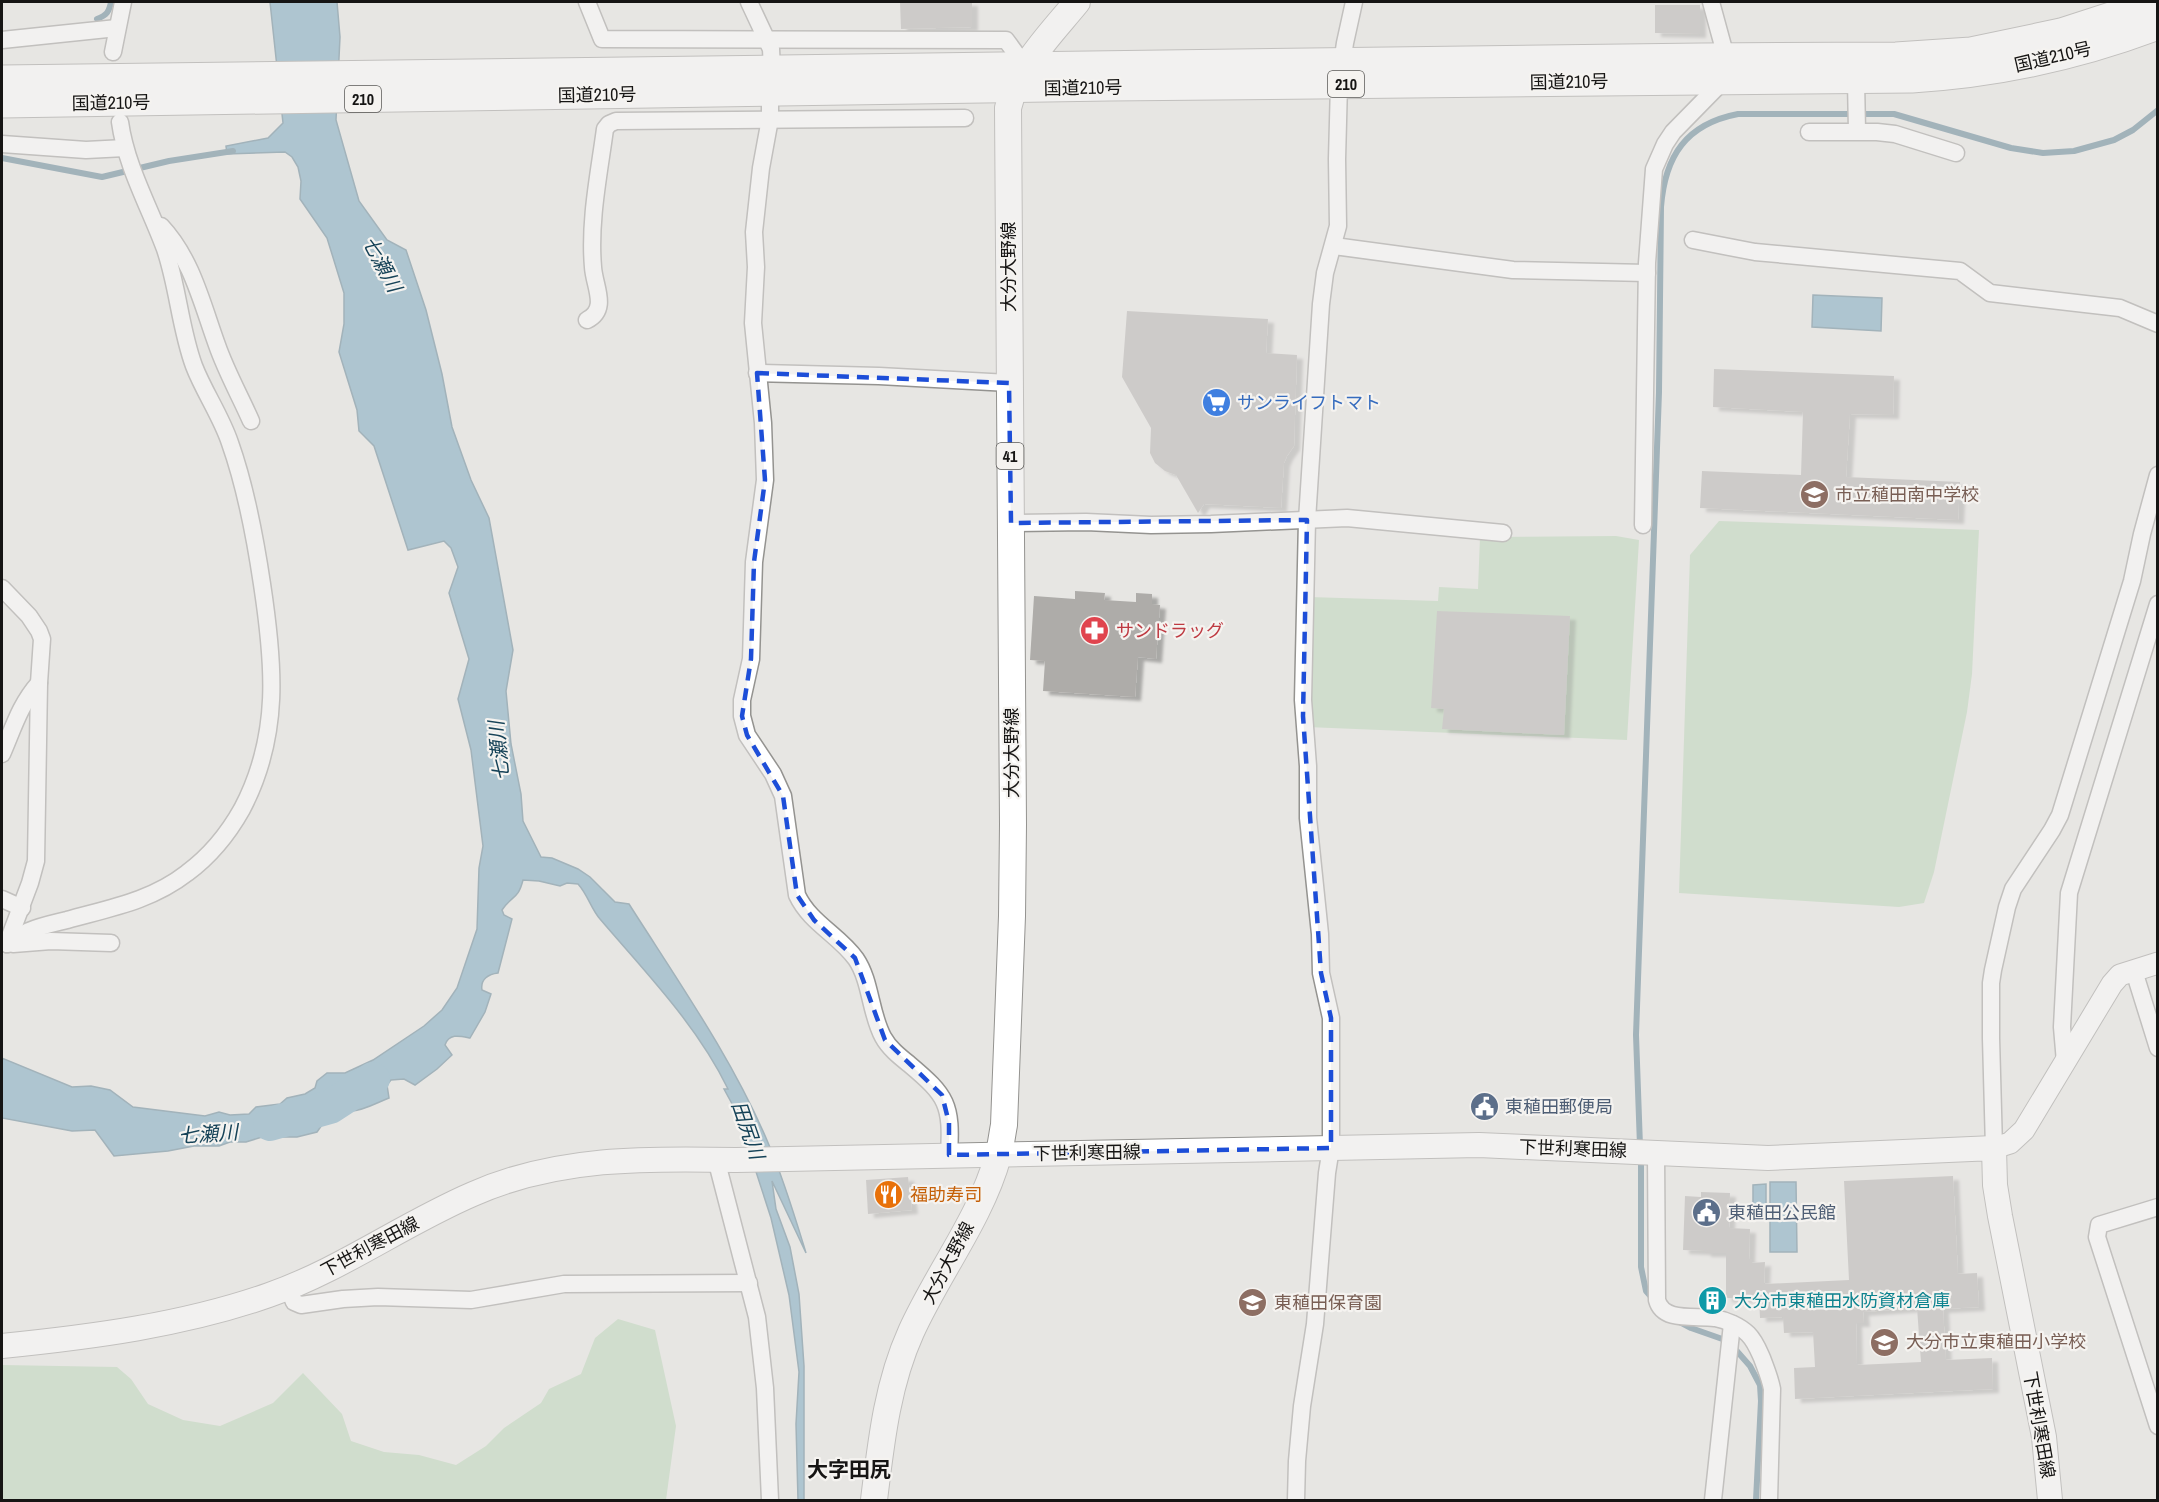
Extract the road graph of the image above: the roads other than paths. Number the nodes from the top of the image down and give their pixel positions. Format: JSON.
{"nodes":[{"id":1,"x":123,"y":2,"type":"edge"},
{"id":2,"x":587,"y":2,"type":"edge"},
{"id":3,"x":749,"y":2,"type":"edge"},
{"id":4,"x":1077,"y":2,"type":"edge"},
{"id":5,"x":1354,"y":2,"type":"edge"},
{"id":6,"x":1711,"y":2,"type":"edge"},
{"id":7,"x":2154,"y":2,"type":"edge"},
{"id":8,"x":2157,"y":26,"type":"edge"},
{"id":9,"x":117,"y":28,"type":"junction"},
{"id":10,"x":767,"y":39,"type":"junction"},
{"id":11,"x":2,"y":40,"type":"edge"},
{"id":12,"x":113,"y":52,"type":"dead end"},
{"id":13,"x":1725,"y":69,"type":"junction"},
{"id":14,"x":1340,"y":73,"type":"junction"},
{"id":15,"x":1019,"y":77,"type":"junction"},
{"id":16,"x":2,"y":79,"type":"edge"},
{"id":17,"x":199,"y":90,"type":"junction"},
{"id":18,"x":1856,"y":91,"type":"junction"},
{"id":19,"x":771,"y":94,"type":"junction"},
{"id":20,"x":2,"y":104,"type":"edge"},
{"id":21,"x":965,"y":118,"type":"dead end"},
{"id":22,"x":120,"y":122,"type":"dead end"},
{"id":23,"x":1857,"y":125,"type":"junction"},
{"id":24,"x":1809,"y":132,"type":"dead end"},
{"id":25,"x":2,"y":144,"type":"edge"},
{"id":26,"x":125,"y":148,"type":"junction"},
{"id":27,"x":1956,"y":153,"type":"dead end"},
{"id":28,"x":154,"y":218,"type":"junction"},
{"id":29,"x":1693,"y":240,"type":"dead end"},
{"id":30,"x":1334,"y":246,"type":"junction"},
{"id":31,"x":1647,"y":273,"type":"junction"},
{"id":32,"x":587,"y":320,"type":"dead end"},
{"id":33,"x":2157,"y":324,"type":"edge"},
{"id":34,"x":757,"y":373,"type":"junction"},
{"id":35,"x":1010,"y":383,"type":"junction"},
{"id":36,"x":251,"y":421,"type":"dead end"},
{"id":37,"x":2157,"y":476,"type":"edge"},
{"id":38,"x":1307,"y":520,"type":"junction"},
{"id":39,"x":1011,"y":523,"type":"junction"},
{"id":40,"x":1643,"y":525,"type":"dead end"},
{"id":41,"x":1503,"y":533,"type":"dead end"},
{"id":42,"x":2,"y":588,"type":"edge"},
{"id":43,"x":2157,"y":604,"type":"edge"},
{"id":44,"x":39,"y":683,"type":"junction"},
{"id":45,"x":2,"y":754,"type":"edge"},
{"id":46,"x":2,"y":899,"type":"edge"},
{"id":47,"x":21,"y":908,"type":"junction"},
{"id":48,"x":111,"y":943,"type":"dead end"},
{"id":49,"x":4,"y":945,"type":"edge"},
{"id":50,"x":2157,"y":963,"type":"edge"},
{"id":51,"x":2134,"y":971,"type":"junction"},
{"id":52,"x":2157,"y":1048,"type":"edge"},
{"id":53,"x":2065,"y":1062,"type":"junction"},
{"id":54,"x":1331,"y":1148,"type":"junction"},
{"id":55,"x":1994,"y":1148,"type":"junction"},
{"id":56,"x":1656,"y":1153,"type":"junction"},
{"id":57,"x":949,"y":1155,"type":"junction"},
{"id":58,"x":999,"y":1155,"type":"junction"},
{"id":59,"x":726,"y":1159,"type":"junction"},
{"id":60,"x":2157,"y":1207,"type":"edge"},
{"id":61,"x":749,"y":1283,"type":"junction"},
{"id":62,"x":288,"y":1287,"type":"junction"},
{"id":63,"x":1732,"y":1324,"type":"junction"},
{"id":64,"x":2,"y":1346,"type":"edge"},
{"id":65,"x":2157,"y":1426,"type":"edge"},
{"id":66,"x":770,"y":1500,"type":"edge"},
{"id":67,"x":874,"y":1500,"type":"edge"},
{"id":68,"x":1296,"y":1500,"type":"edge"},
{"id":69,"x":1713,"y":1500,"type":"edge"},
{"id":70,"x":1768,"y":1500,"type":"edge"},
{"id":71,"x":2050,"y":1500,"type":"edge"}],
"edges":[{"from":1,"to":9,"type":"street"},
{"from":2,"to":10,"type":"street"},
{"from":3,"to":10,"type":"street"},
{"from":4,"to":15,"type":"main road"},
{"from":5,"to":14,"type":"street"},
{"from":6,"to":13,"type":"street"},
{"from":7,"to":13,"type":"highway","name":"国道210号","number":"210"},
{"from":8,"to":18,"type":"highway","name":"国道210号","number":"210"},
{"from":9,"to":11,"type":"street"},
{"from":9,"to":12,"type":"street"},
{"from":10,"to":15,"type":"street"},
{"from":10,"to":19,"type":"street"},
{"from":13,"to":14,"type":"highway","name":"国道210号","number":"210"},
{"from":13,"to":18,"type":"highway","name":"国道210号","number":"210"},
{"from":13,"to":31,"type":"street"},
{"from":14,"to":15,"type":"highway","name":"国道210号","number":"210"},
{"from":14,"to":30,"type":"street"},
{"from":15,"to":19,"type":"highway","name":"国道210号","number":"210"},
{"from":15,"to":35,"type":"main road","name":"大分大野線","number":"41"},
{"from":16,"to":17,"type":"highway","name":"国道210号","number":"210"},
{"from":17,"to":19,"type":"highway","name":"国道210号","number":"210"},
{"from":17,"to":20,"type":"highway","name":"国道210号","number":"210"},
{"from":18,"to":23,"type":"street"},
{"from":19,"to":21,"type":"street"},
{"from":19,"to":32,"type":"street"},
{"from":19,"to":34,"type":"street"},
{"from":22,"to":26,"type":"street"},
{"from":23,"to":24,"type":"street"},
{"from":23,"to":27,"type":"street"},
{"from":25,"to":26,"type":"street"},
{"from":26,"to":28,"type":"street"},
{"from":28,"to":36,"type":"street"},
{"from":28,"to":49,"type":"street"},
{"from":29,"to":33,"type":"street"},
{"from":30,"to":31,"type":"street"},
{"from":30,"to":38,"type":"street"},
{"from":31,"to":40,"type":"street"},
{"from":34,"to":35,"type":"street"},
{"from":34,"to":57,"type":"street"},
{"from":35,"to":39,"type":"main road","name":"大分大野線","number":"41"},
{"from":37,"to":55,"type":"street"},
{"from":38,"to":39,"type":"street"},
{"from":38,"to":41,"type":"street"},
{"from":38,"to":54,"type":"street"},
{"from":39,"to":58,"type":"main road","name":"大分大野線","number":"41"},
{"from":42,"to":44,"type":"street"},
{"from":43,"to":53,"type":"street"},
{"from":44,"to":45,"type":"street"},
{"from":44,"to":47,"type":"street"},
{"from":46,"to":47,"type":"street"},
{"from":47,"to":49,"type":"street"},
{"from":48,"to":49,"type":"street"},
{"from":50,"to":51,"type":"street"},
{"from":51,"to":52,"type":"street"},
{"from":51,"to":53,"type":"street"},
{"from":53,"to":55,"type":"street"},
{"from":54,"to":56,"type":"main road","name":"下世利寒田線"},
{"from":54,"to":58,"type":"main road","name":"下世利寒田線"},
{"from":54,"to":68,"type":"street"},
{"from":55,"to":56,"type":"main road","name":"下世利寒田線"},
{"from":55,"to":71,"type":"main road","name":"下世利寒田線"},
{"from":56,"to":63,"type":"street"},
{"from":57,"to":58,"type":"main road","name":"下世利寒田線"},
{"from":57,"to":59,"type":"main road","name":"下世利寒田線"},
{"from":58,"to":67,"type":"main road","name":"大分大野線","number":"41"},
{"from":59,"to":61,"type":"street"},
{"from":59,"to":62,"type":"main road","name":"下世利寒田線"},
{"from":60,"to":65,"type":"street"},
{"from":61,"to":62,"type":"street"},
{"from":61,"to":66,"type":"street"},
{"from":62,"to":64,"type":"main road","name":"下世利寒田線"},
{"from":63,"to":69,"type":"street"},
{"from":63,"to":70,"type":"street"}]}
